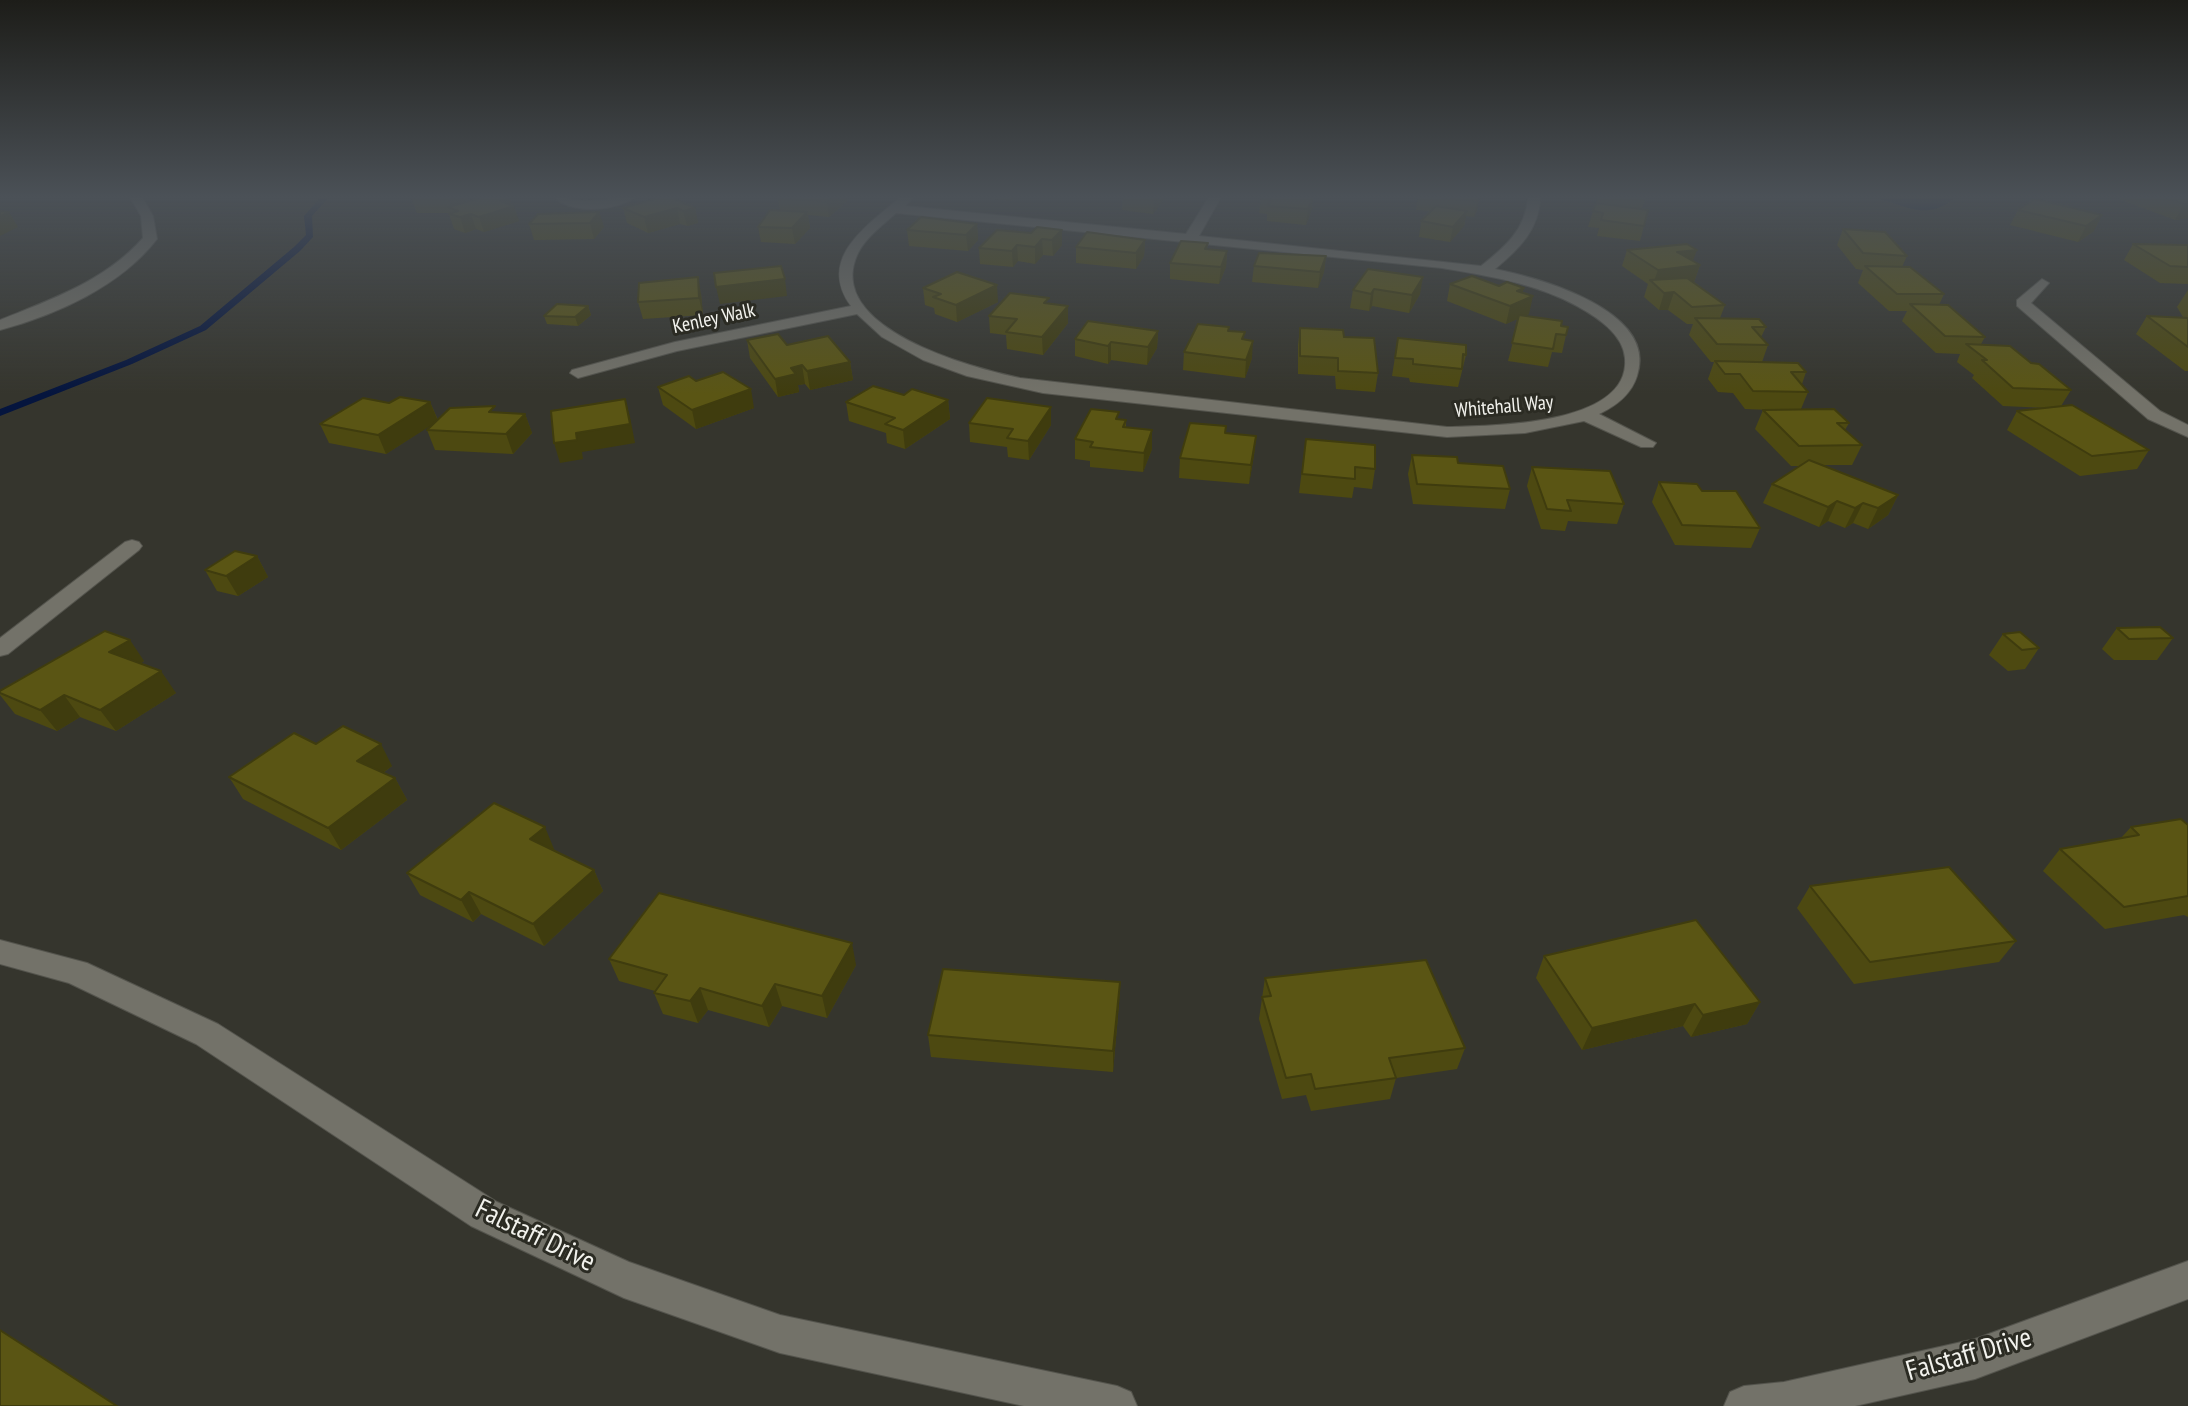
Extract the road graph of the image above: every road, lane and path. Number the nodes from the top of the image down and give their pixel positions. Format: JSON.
{"nodes":[{"id":1,"x":128,"y":263,"type":"edge"},
{"id":2,"x":847,"y":263,"type":"edge"},
{"id":3,"x":1407,"y":263,"type":"edge"},
{"id":4,"x":1494,"y":263,"type":"edge"},
{"id":5,"x":1484,"y":271,"type":"junction"},
{"id":6,"x":2042,"y":283,"type":"dead end"},
{"id":7,"x":859,"y":309,"type":"junction"},
{"id":8,"x":0,"y":325,"type":"edge"},
{"id":9,"x":578,"y":373,"type":"dead end"},
{"id":10,"x":1586,"y":415,"type":"junction"},
{"id":11,"x":2188,"y":432,"type":"edge"},
{"id":12,"x":1647,"y":443,"type":"dead end"},
{"id":13,"x":132,"y":546,"type":"dead end"},
{"id":14,"x":0,"y":649,"type":"edge"},
{"id":15,"x":0,"y":952,"type":"edge"},
{"id":16,"x":2188,"y":1280,"type":"edge"},
{"id":17,"x":1117,"y":1406,"type":"edge"},
{"id":18,"x":1744,"y":1406,"type":"edge"}],
"edges":[{"from":1,"to":8,"type":"street"},
{"from":2,"to":7,"type":"street","name":"Whitehall Way"},
{"from":3,"to":5,"type":"street","name":"Whitehall Way"},
{"from":4,"to":5,"type":"street"},
{"from":5,"to":10,"type":"street","name":"Whitehall Way"},
{"from":6,"to":11,"type":"street"},
{"from":7,"to":9,"type":"street","name":"Kenley Walk"},
{"from":7,"to":10,"type":"street","name":"Whitehall Way"},
{"from":10,"to":12,"type":"street"},
{"from":13,"to":14,"type":"street"},
{"from":15,"to":17,"type":"street","name":"Falstaff Drive"},
{"from":16,"to":18,"type":"street","name":"Falstaff Drive"}]}
